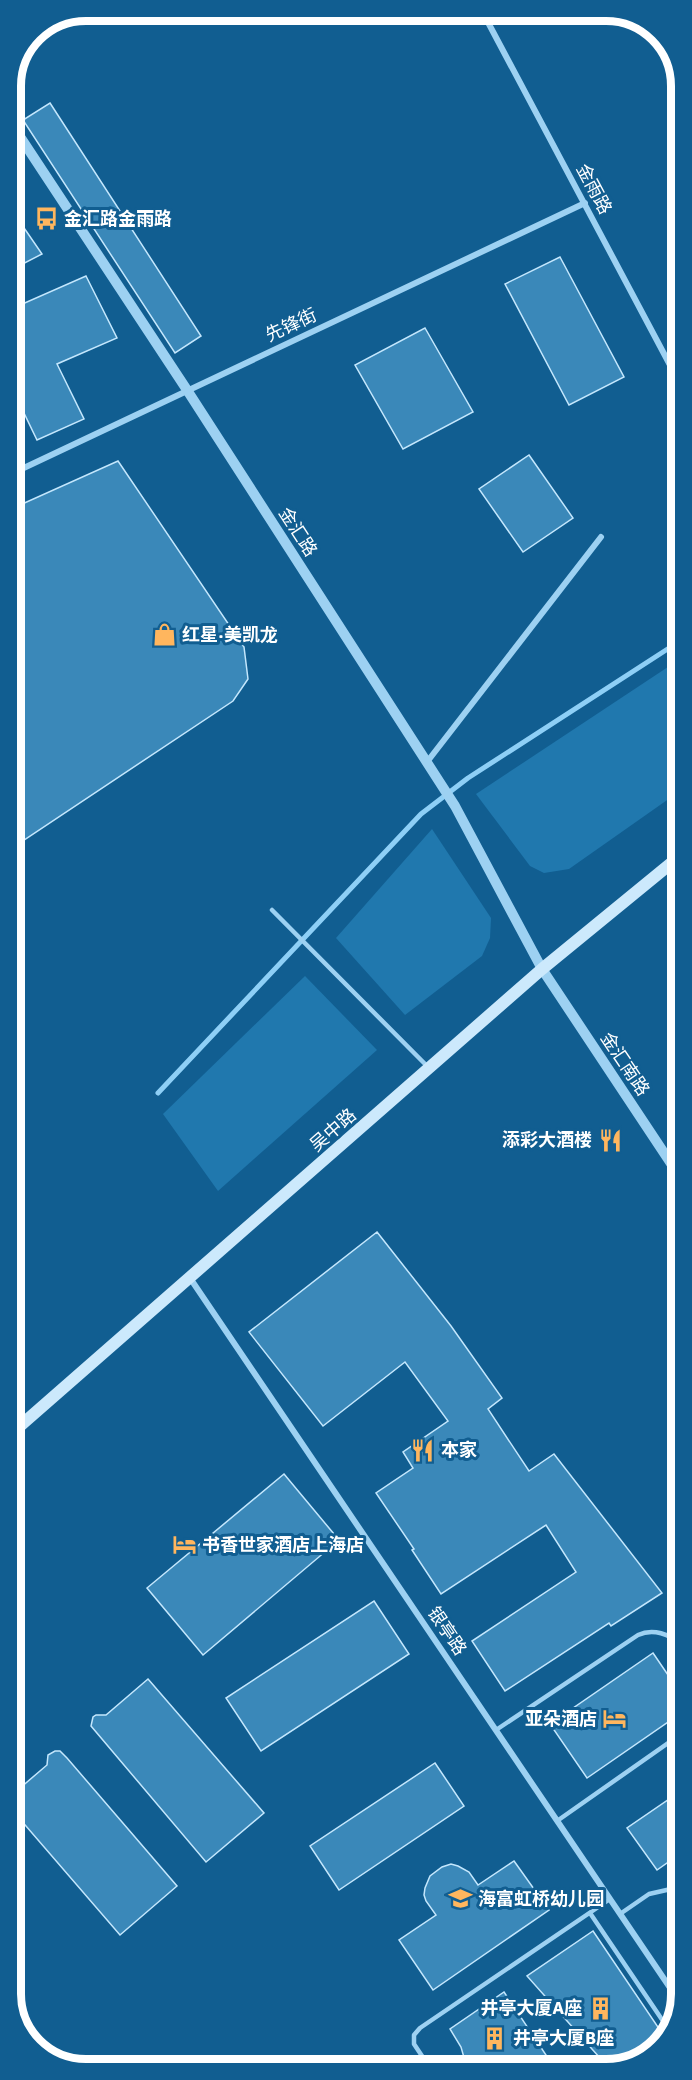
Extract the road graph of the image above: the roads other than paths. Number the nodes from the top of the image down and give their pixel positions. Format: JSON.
{"nodes":[{"id":1,"x":487,"y":21,"type":"edge"},
{"id":2,"x":21,"y":138,"type":"edge"},
{"id":3,"x":585,"y":203,"type":"junction"},
{"id":4,"x":671,"y":367,"type":"edge"},
{"id":5,"x":188,"y":390,"type":"junction"},
{"id":6,"x":21,"y":469,"type":"edge"},
{"id":7,"x":601,"y":537,"type":"dead end"},
{"id":8,"x":426,"y":762,"type":"junction"},
{"id":9,"x":671,"y":863,"type":"edge"},
{"id":10,"x":272,"y":910,"type":"dead end"},
{"id":11,"x":542,"y":969,"type":"junction"},
{"id":12,"x":430,"y":1069,"type":"junction"},
{"id":13,"x":671,"y":1163,"type":"edge"},
{"id":14,"x":190,"y":1278,"type":"junction"},
{"id":15,"x":21,"y":1425,"type":"edge"},
{"id":16,"x":671,"y":1637,"type":"edge"},
{"id":17,"x":496,"y":1730,"type":"junction"},
{"id":18,"x":671,"y":1741,"type":"edge"},
{"id":19,"x":557,"y":1821,"type":"junction"},
{"id":20,"x":671,"y":1889,"type":"edge"},
{"id":21,"x":610,"y":1899,"type":"junction"},
{"id":22,"x":590,"y":1912,"type":"junction"},
{"id":23,"x":620,"y":1914,"type":"junction"},
{"id":24,"x":671,"y":1989,"type":"edge"},
{"id":25,"x":664,"y":2023,"type":"edge"},
{"id":26,"x":424,"y":2059,"type":"edge"}],
"edges":[{"from":1,"to":3,"type":"street","name":"金雨路"},
{"from":2,"to":5,"type":"street","name":"金汇路"},
{"from":3,"to":4,"type":"street","name":"金雨路"},
{"from":3,"to":5,"type":"street","name":"先锋街"},
{"from":5,"to":6,"type":"street","name":"先锋街"},
{"from":5,"to":8,"type":"street","name":"金汇路"},
{"from":7,"to":8,"type":"street"},
{"from":8,"to":11,"type":"street","name":"金汇路"},
{"from":9,"to":11,"type":"main road","name":"吴中路"},
{"from":10,"to":12,"type":"lane"},
{"from":11,"to":12,"type":"main road","name":"吴中路"},
{"from":11,"to":13,"type":"street","name":"金汇南路"},
{"from":12,"to":14,"type":"main road","name":"吴中路"},
{"from":14,"to":15,"type":"main road","name":"吴中路"},
{"from":14,"to":17,"type":"street","name":"银亭路"},
{"from":16,"to":17,"type":"lane"},
{"from":17,"to":19,"type":"street","name":"银亭路"},
{"from":18,"to":19,"type":"lane"},
{"from":19,"to":21,"type":"street","name":"银亭路"},
{"from":20,"to":23,"type":"lane"},
{"from":21,"to":22,"type":"lane"},
{"from":21,"to":23,"type":"street","name":"银亭路"},
{"from":22,"to":25,"type":"lane"},
{"from":22,"to":26,"type":"lane"},
{"from":23,"to":24,"type":"street","name":"银亭路"}]}
